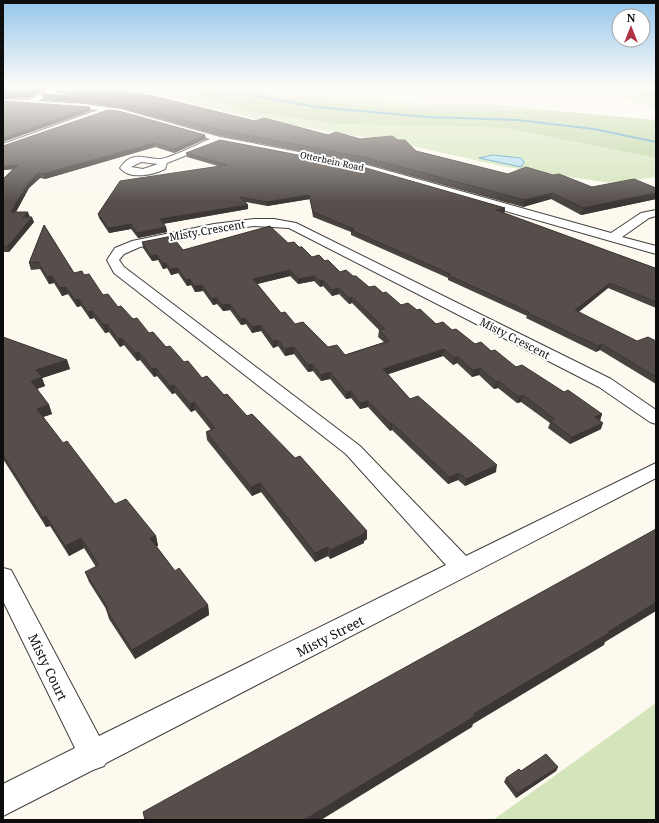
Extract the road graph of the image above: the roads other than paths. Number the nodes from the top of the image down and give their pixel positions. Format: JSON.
{"nodes":[{"id":1,"x":67,"y":124,"type":"edge"},
{"id":2,"x":167,"y":124,"type":"edge"},
{"id":3,"x":219,"y":138,"type":"junction"},
{"id":4,"x":3,"y":140,"type":"edge"},
{"id":5,"x":21,"y":141,"type":"junction"},
{"id":6,"x":3,"y":147,"type":"edge"},
{"id":7,"x":161,"y":162,"type":"dead end"},
{"id":8,"x":656,"y":213,"type":"edge"},
{"id":9,"x":614,"y":238,"type":"junction"},
{"id":10,"x":656,"y":250,"type":"edge"},
{"id":11,"x":656,"y":418,"type":"edge"},
{"id":12,"x":656,"y":470,"type":"edge"},
{"id":13,"x":463,"y":568,"type":"junction"},
{"id":14,"x":3,"y":577,"type":"edge"},
{"id":15,"x":94,"y":756,"type":"junction"},
{"id":16,"x":3,"y":800,"type":"edge"}],
"edges":[{"from":1,"to":5,"type":"street"},
{"from":2,"to":3,"type":"street","name":"Otterbein Road"},
{"from":3,"to":7,"type":"street"},
{"from":3,"to":9,"type":"street","name":"Otterbein Road"},
{"from":4,"to":5,"type":"street"},
{"from":5,"to":6,"type":"street"},
{"from":8,"to":9,"type":"street"},
{"from":9,"to":10,"type":"street","name":"Otterbein Road"},
{"from":11,"to":13,"type":"street","name":"Misty Crescent"},
{"from":12,"to":13,"type":"street","name":"Misty Street"},
{"from":13,"to":15,"type":"street","name":"Misty Street"},
{"from":14,"to":15,"type":"street","name":"Misty Court"},
{"from":15,"to":16,"type":"street","name":"Misty Street"}]}
